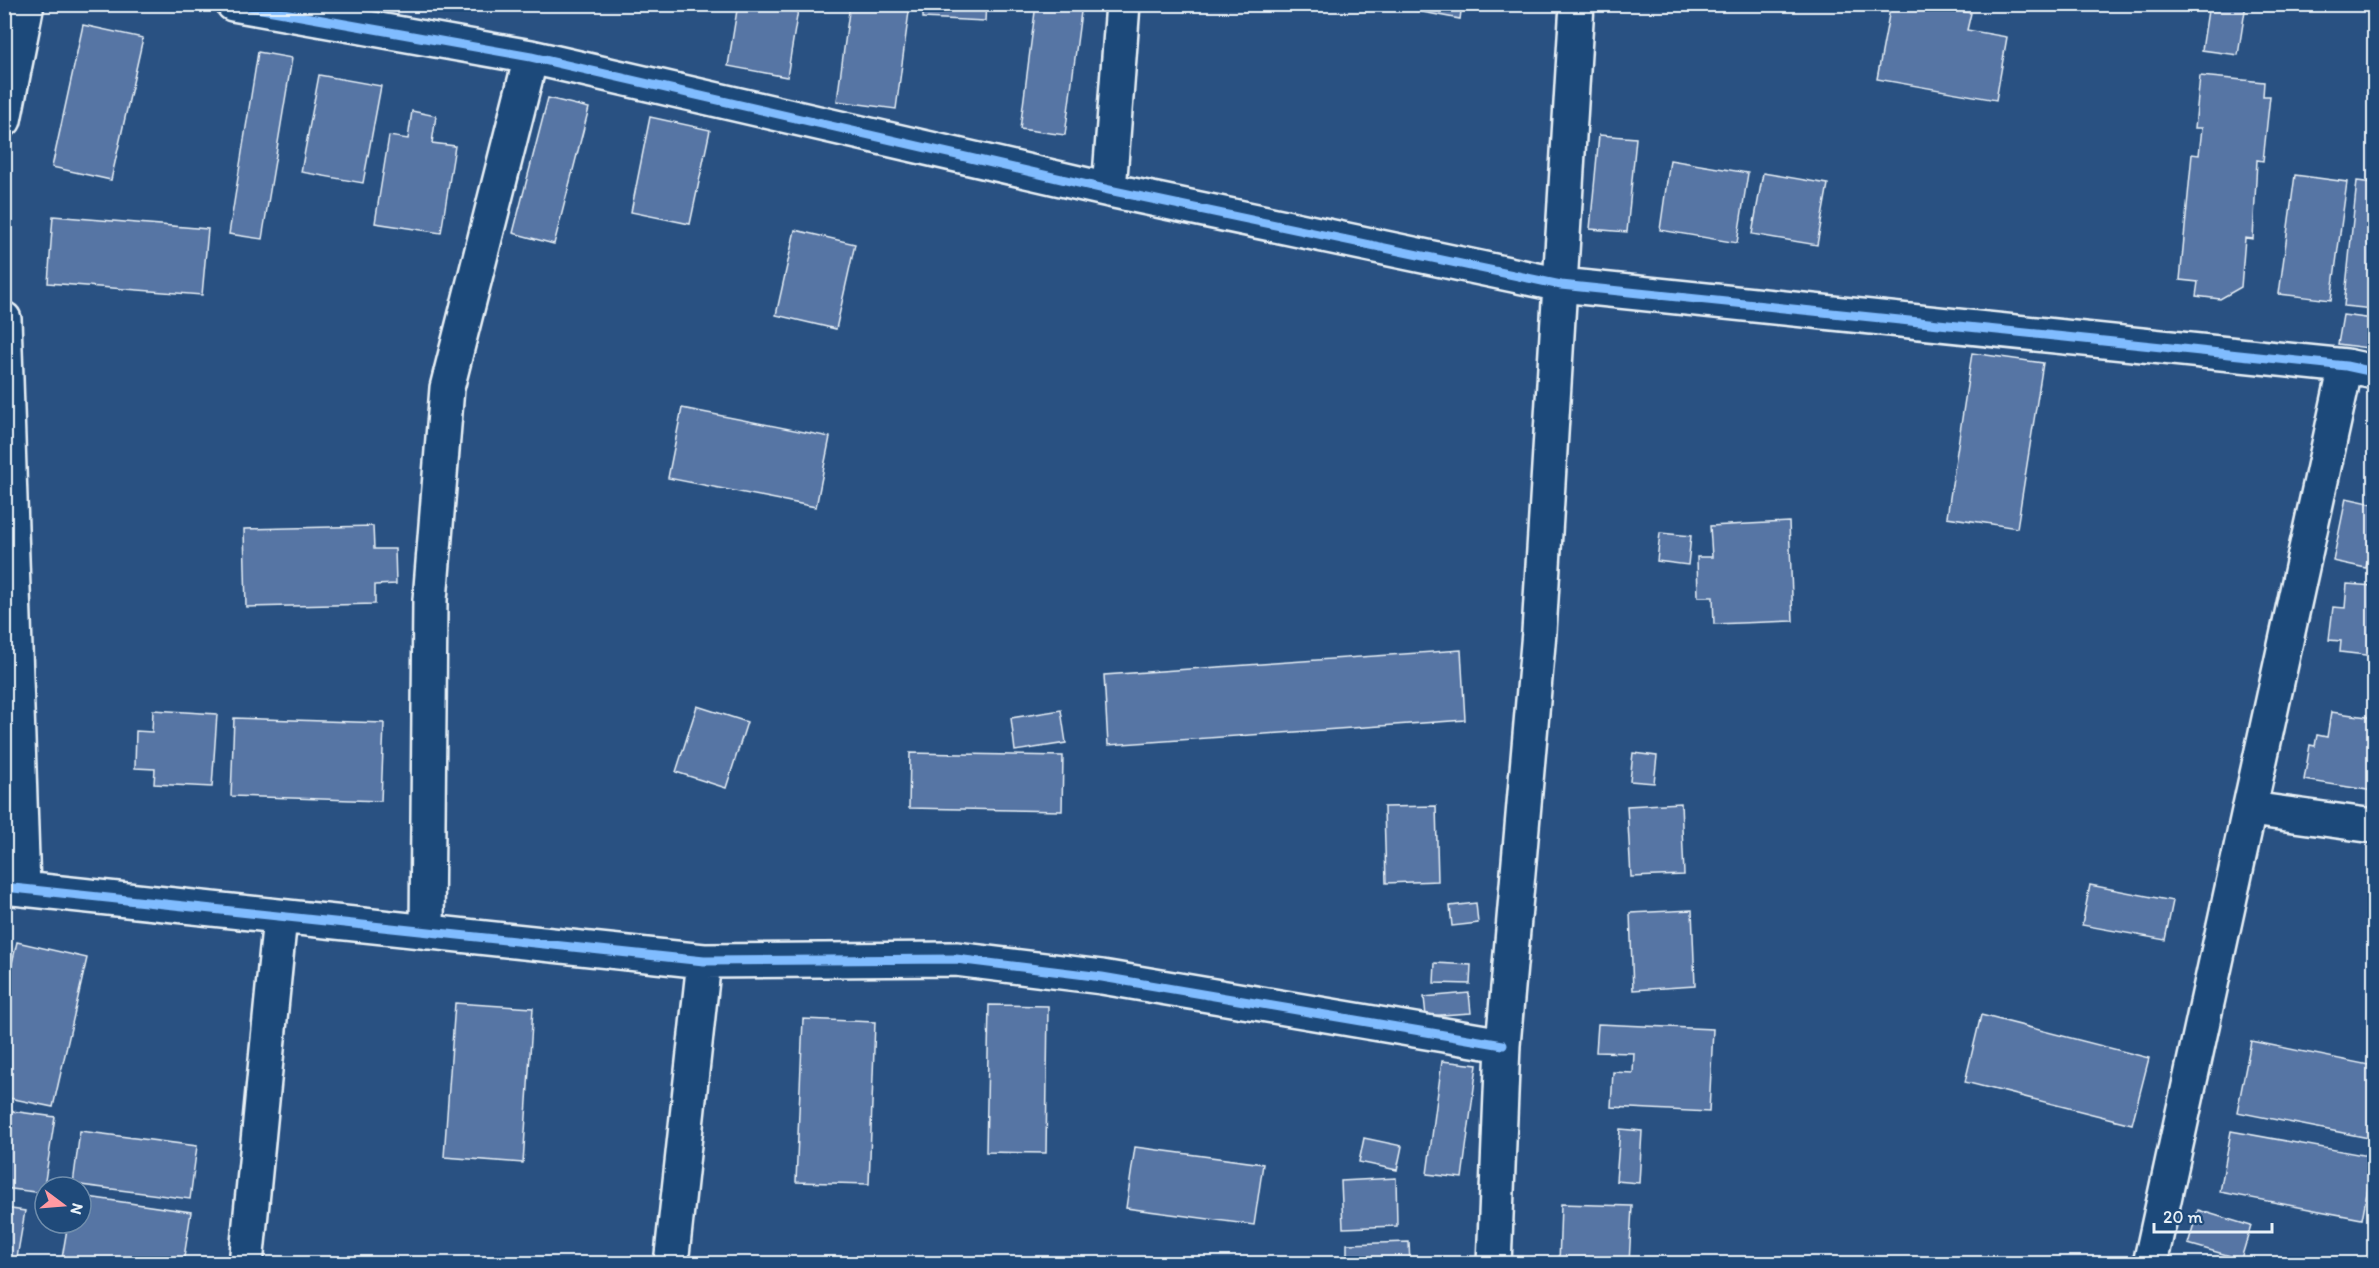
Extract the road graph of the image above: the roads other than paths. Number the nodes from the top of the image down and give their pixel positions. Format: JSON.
{"nodes":[{"id":1,"x":27,"y":4,"type":"edge"},
{"id":2,"x":233,"y":4,"type":"edge"},
{"id":3,"x":1123,"y":4,"type":"edge"},
{"id":4,"x":1577,"y":4,"type":"edge"},
{"id":5,"x":531,"y":57,"type":"junction"},
{"id":6,"x":4,"y":120,"type":"edge"},
{"id":7,"x":1109,"y":190,"type":"junction"},
{"id":8,"x":1561,"y":285,"type":"junction"},
{"id":9,"x":4,"y":319,"type":"edge"},
{"id":10,"x":2360,"y":369,"type":"edge"},
{"id":11,"x":2251,"y":809,"type":"junction"},
{"id":12,"x":2374,"y":826,"type":"edge"},
{"id":13,"x":14,"y":888,"type":"edge"},
{"id":14,"x":280,"y":917,"type":"junction"},
{"id":15,"x":427,"y":932,"type":"junction"},
{"id":16,"x":704,"y":961,"type":"junction"},
{"id":17,"x":1503,"y":1045,"type":"junction"},
{"id":18,"x":246,"y":1263,"type":"edge"},
{"id":19,"x":671,"y":1263,"type":"edge"},
{"id":20,"x":1494,"y":1263,"type":"edge"},
{"id":21,"x":2150,"y":1263,"type":"edge"}],
"edges":[{"from":1,"to":6,"type":"street"},
{"from":2,"to":5,"type":"street"},
{"from":3,"to":7,"type":"street"},
{"from":4,"to":8,"type":"street"},
{"from":5,"to":7,"type":"street"},
{"from":5,"to":15,"type":"street"},
{"from":7,"to":8,"type":"street"},
{"from":8,"to":10,"type":"street"},
{"from":8,"to":17,"type":"street"},
{"from":9,"to":13,"type":"street"},
{"from":10,"to":11,"type":"street"},
{"from":11,"to":12,"type":"street"},
{"from":11,"to":21,"type":"street"},
{"from":13,"to":14,"type":"street"},
{"from":14,"to":15,"type":"street"},
{"from":14,"to":18,"type":"street"},
{"from":15,"to":16,"type":"street"},
{"from":16,"to":17,"type":"street"},
{"from":16,"to":19,"type":"street"},
{"from":17,"to":20,"type":"street"}]}
